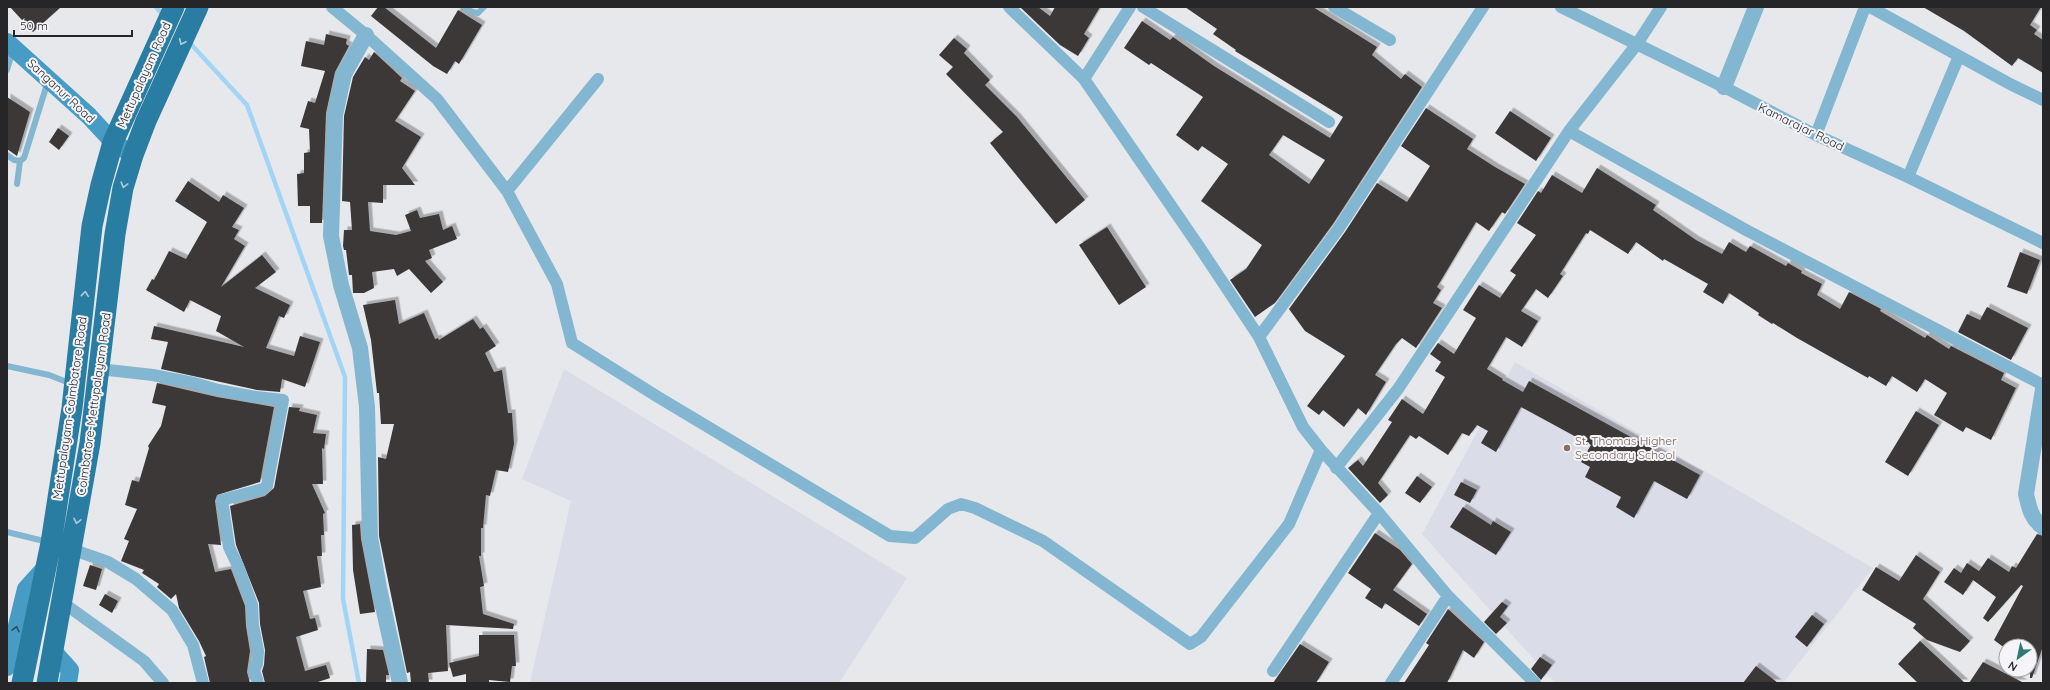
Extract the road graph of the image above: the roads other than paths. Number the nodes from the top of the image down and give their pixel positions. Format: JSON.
{"nodes":[{"id":1,"x":174,"y":7,"type":"edge"},
{"id":2,"x":198,"y":7,"type":"edge"},
{"id":3,"x":332,"y":7,"type":"edge"},
{"id":4,"x":464,"y":7,"type":"edge"},
{"id":5,"x":484,"y":7,"type":"edge"},
{"id":6,"x":1009,"y":7,"type":"edge"},
{"id":7,"x":1130,"y":7,"type":"edge"},
{"id":8,"x":1144,"y":7,"type":"edge"},
{"id":9,"x":1334,"y":7,"type":"edge"},
{"id":10,"x":1483,"y":7,"type":"edge"},
{"id":11,"x":1562,"y":7,"type":"edge"},
{"id":12,"x":1661,"y":7,"type":"edge"},
{"id":13,"x":1756,"y":7,"type":"edge"},
{"id":14,"x":1865,"y":7,"type":"edge"},
{"id":15,"x":1870,"y":7,"type":"edge"},
{"id":16,"x":366,"y":35,"type":"junction"},
{"id":17,"x":1390,"y":40,"type":"dead end"},
{"id":18,"x":1637,"y":44,"type":"junction"},
{"id":19,"x":10,"y":45,"type":"edge"},
{"id":20,"x":1959,"y":56,"type":"junction"},
{"id":21,"x":7,"y":70,"type":"edge"},
{"id":22,"x":598,"y":79,"type":"dead end"},
{"id":23,"x":49,"y":80,"type":"junction"},
{"id":24,"x":1084,"y":80,"type":"junction"},
{"id":25,"x":1724,"y":87,"type":"junction"},
{"id":26,"x":2043,"y":100,"type":"edge"},
{"id":27,"x":137,"y":116,"type":"junction"},
{"id":28,"x":1329,"y":122,"type":"dead end"},
{"id":29,"x":1569,"y":131,"type":"junction"},
{"id":30,"x":1816,"y":135,"type":"junction"},
{"id":31,"x":113,"y":142,"type":"junction"},
{"id":32,"x":7,"y":155,"type":"edge"},
{"id":33,"x":133,"y":155,"type":"junction"},
{"id":34,"x":20,"y":161,"type":"junction"},
{"id":35,"x":1908,"y":177,"type":"junction"},
{"id":36,"x":17,"y":184,"type":"dead end"},
{"id":37,"x":506,"y":191,"type":"junction"},
{"id":38,"x":2043,"y":243,"type":"edge"},
{"id":39,"x":1259,"y":337,"type":"junction"},
{"id":40,"x":7,"y":366,"type":"edge"},
{"id":41,"x":99,"y":369,"type":"junction"},
{"id":42,"x":74,"y":384,"type":"junction"},
{"id":43,"x":2043,"y":386,"type":"edge"},
{"id":44,"x":2043,"y":389,"type":"edge"},
{"id":45,"x":72,"y":408,"type":"junction"},
{"id":46,"x":94,"y":411,"type":"junction"},
{"id":47,"x":67,"y":440,"type":"junction"},
{"id":48,"x":90,"y":443,"type":"junction"},
{"id":49,"x":1321,"y":450,"type":"junction"},
{"id":50,"x":1336,"y":468,"type":"junction"},
{"id":51,"x":1379,"y":513,"type":"junction"},
{"id":52,"x":2043,"y":527,"type":"edge"},
{"id":53,"x":7,"y":532,"type":"edge"},
{"id":54,"x":51,"y":543,"type":"junction"},
{"id":55,"x":71,"y":549,"type":"junction"},
{"id":56,"x":45,"y":568,"type":"junction"},
{"id":57,"x":1448,"y":596,"type":"junction"},
{"id":58,"x":62,"y":602,"type":"junction"},
{"id":59,"x":52,"y":650,"type":"junction"},
{"id":60,"x":7,"y":667,"type":"edge"},
{"id":61,"x":1273,"y":670,"type":"dead end"},
{"id":62,"x":47,"y":682,"type":"edge"},
{"id":63,"x":22,"y":683,"type":"edge"},
{"id":64,"x":68,"y":683,"type":"edge"},
{"id":65,"x":163,"y":683,"type":"edge"},
{"id":66,"x":202,"y":683,"type":"edge"},
{"id":67,"x":258,"y":683,"type":"edge"},
{"id":68,"x":400,"y":683,"type":"edge"},
{"id":69,"x":1391,"y":683,"type":"edge"},
{"id":70,"x":1535,"y":683,"type":"edge"}],
"edges":[{"from":1,"to":27,"type":"highway","name":"Mettupalayam Road"},
{"from":2,"to":27,"type":"highway","name":"Mettupalayam Road","one_way":true},
{"from":3,"to":16,"type":"street"},
{"from":4,"to":5,"type":"lane"},
{"from":6,"to":24,"type":"street"},
{"from":7,"to":24,"type":"street"},
{"from":8,"to":28,"type":"street"},
{"from":9,"to":17,"type":"street"},
{"from":10,"to":39,"type":"street"},
{"from":11,"to":18,"type":"street","name":"Kamarajar Road"},
{"from":12,"to":18,"type":"street"},
{"from":13,"to":25,"type":"street"},
{"from":14,"to":30,"type":"street"},
{"from":15,"to":20,"type":"street"},
{"from":16,"to":37,"type":"street"},
{"from":16,"to":68,"type":"street"},
{"from":18,"to":25,"type":"street","name":"Kamarajar Road"},
{"from":18,"to":29,"type":"street"},
{"from":19,"to":21,"type":"lane"},
{"from":19,"to":23,"type":"main road","name":"Sanganur Road"},
{"from":20,"to":26,"type":"street"},
{"from":20,"to":35,"type":"street"},
{"from":22,"to":37,"type":"street"},
{"from":23,"to":31,"type":"main road","name":"Sanganur Road"},
{"from":23,"to":34,"type":"lane"},
{"from":24,"to":39,"type":"street"},
{"from":25,"to":30,"type":"street","name":"Kamarajar Road"},
{"from":27,"to":31,"type":"highway","name":"Mettupalayam Road"},
{"from":27,"to":33,"type":"highway","name":"Coimbatore-Mettupalayam Road"},
{"from":29,"to":43,"type":"street"},
{"from":29,"to":50,"type":"street"},
{"from":30,"to":35,"type":"street","name":"Kamarajar Road"},
{"from":31,"to":33,"type":"main road","name":"Sanganur Road"},
{"from":42,"to":31,"type":"highway","name":"Mettupalayam-Coimbatore Road","one_way":true},
{"from":32,"to":34,"type":"lane"},
{"from":33,"to":41,"type":"highway","name":"Coimbatore-Mettupalayam Road","one_way":true},
{"from":34,"to":36,"type":"lane"},
{"from":35,"to":38,"type":"street","name":"Kamarajar Road"},
{"from":37,"to":49,"type":"street"},
{"from":39,"to":49,"type":"street"},
{"from":40,"to":42,"type":"lane"},
{"from":41,"to":46,"type":"highway","name":"Coimbatore-Mettupalayam Road"},
{"from":41,"to":67,"type":"street"},
{"from":42,"to":45,"type":"highway","name":"Mettupalayam-Coimbatore Road"},
{"from":44,"to":52,"type":"street"},
{"from":45,"to":46,"type":"highway"},
{"from":45,"to":47,"type":"highway","name":"Mettupalayam-Coimbatore Road"},
{"from":46,"to":48,"type":"highway","name":"Coimbatore-Mettupalayam Road"},
{"from":47,"to":48,"type":"highway"},
{"from":47,"to":54,"type":"highway","name":"Mettupalayam-Coimbatore Road"},
{"from":48,"to":55,"type":"highway","name":"Coimbatore-Mettupalayam Road","one_way":true},
{"from":49,"to":50,"type":"street"},
{"from":50,"to":51,"type":"street"},
{"from":51,"to":57,"type":"street"},
{"from":51,"to":61,"type":"street"},
{"from":53,"to":54,"type":"lane"},
{"from":54,"to":56,"type":"highway","name":"Mettupalayam-Coimbatore Road"},
{"from":55,"to":58,"type":"highway","name":"Coimbatore-Mettupalayam Road"},
{"from":55,"to":66,"type":"street"},
{"from":60,"to":56,"type":"main road","name":"Mettupalayam-Coimbatore Road","one_way":true},
{"from":56,"to":63,"type":"highway"},
{"from":57,"to":69,"type":"street"},
{"from":57,"to":70,"type":"street"},
{"from":58,"to":59,"type":"highway","name":"Coimbatore-Mettupalayam Road"},
{"from":58,"to":65,"type":"street"},
{"from":59,"to":62,"type":"highway","name":"Coimbatore-Mettupalayam Road"},
{"from":59,"to":64,"type":"main road"}]}
